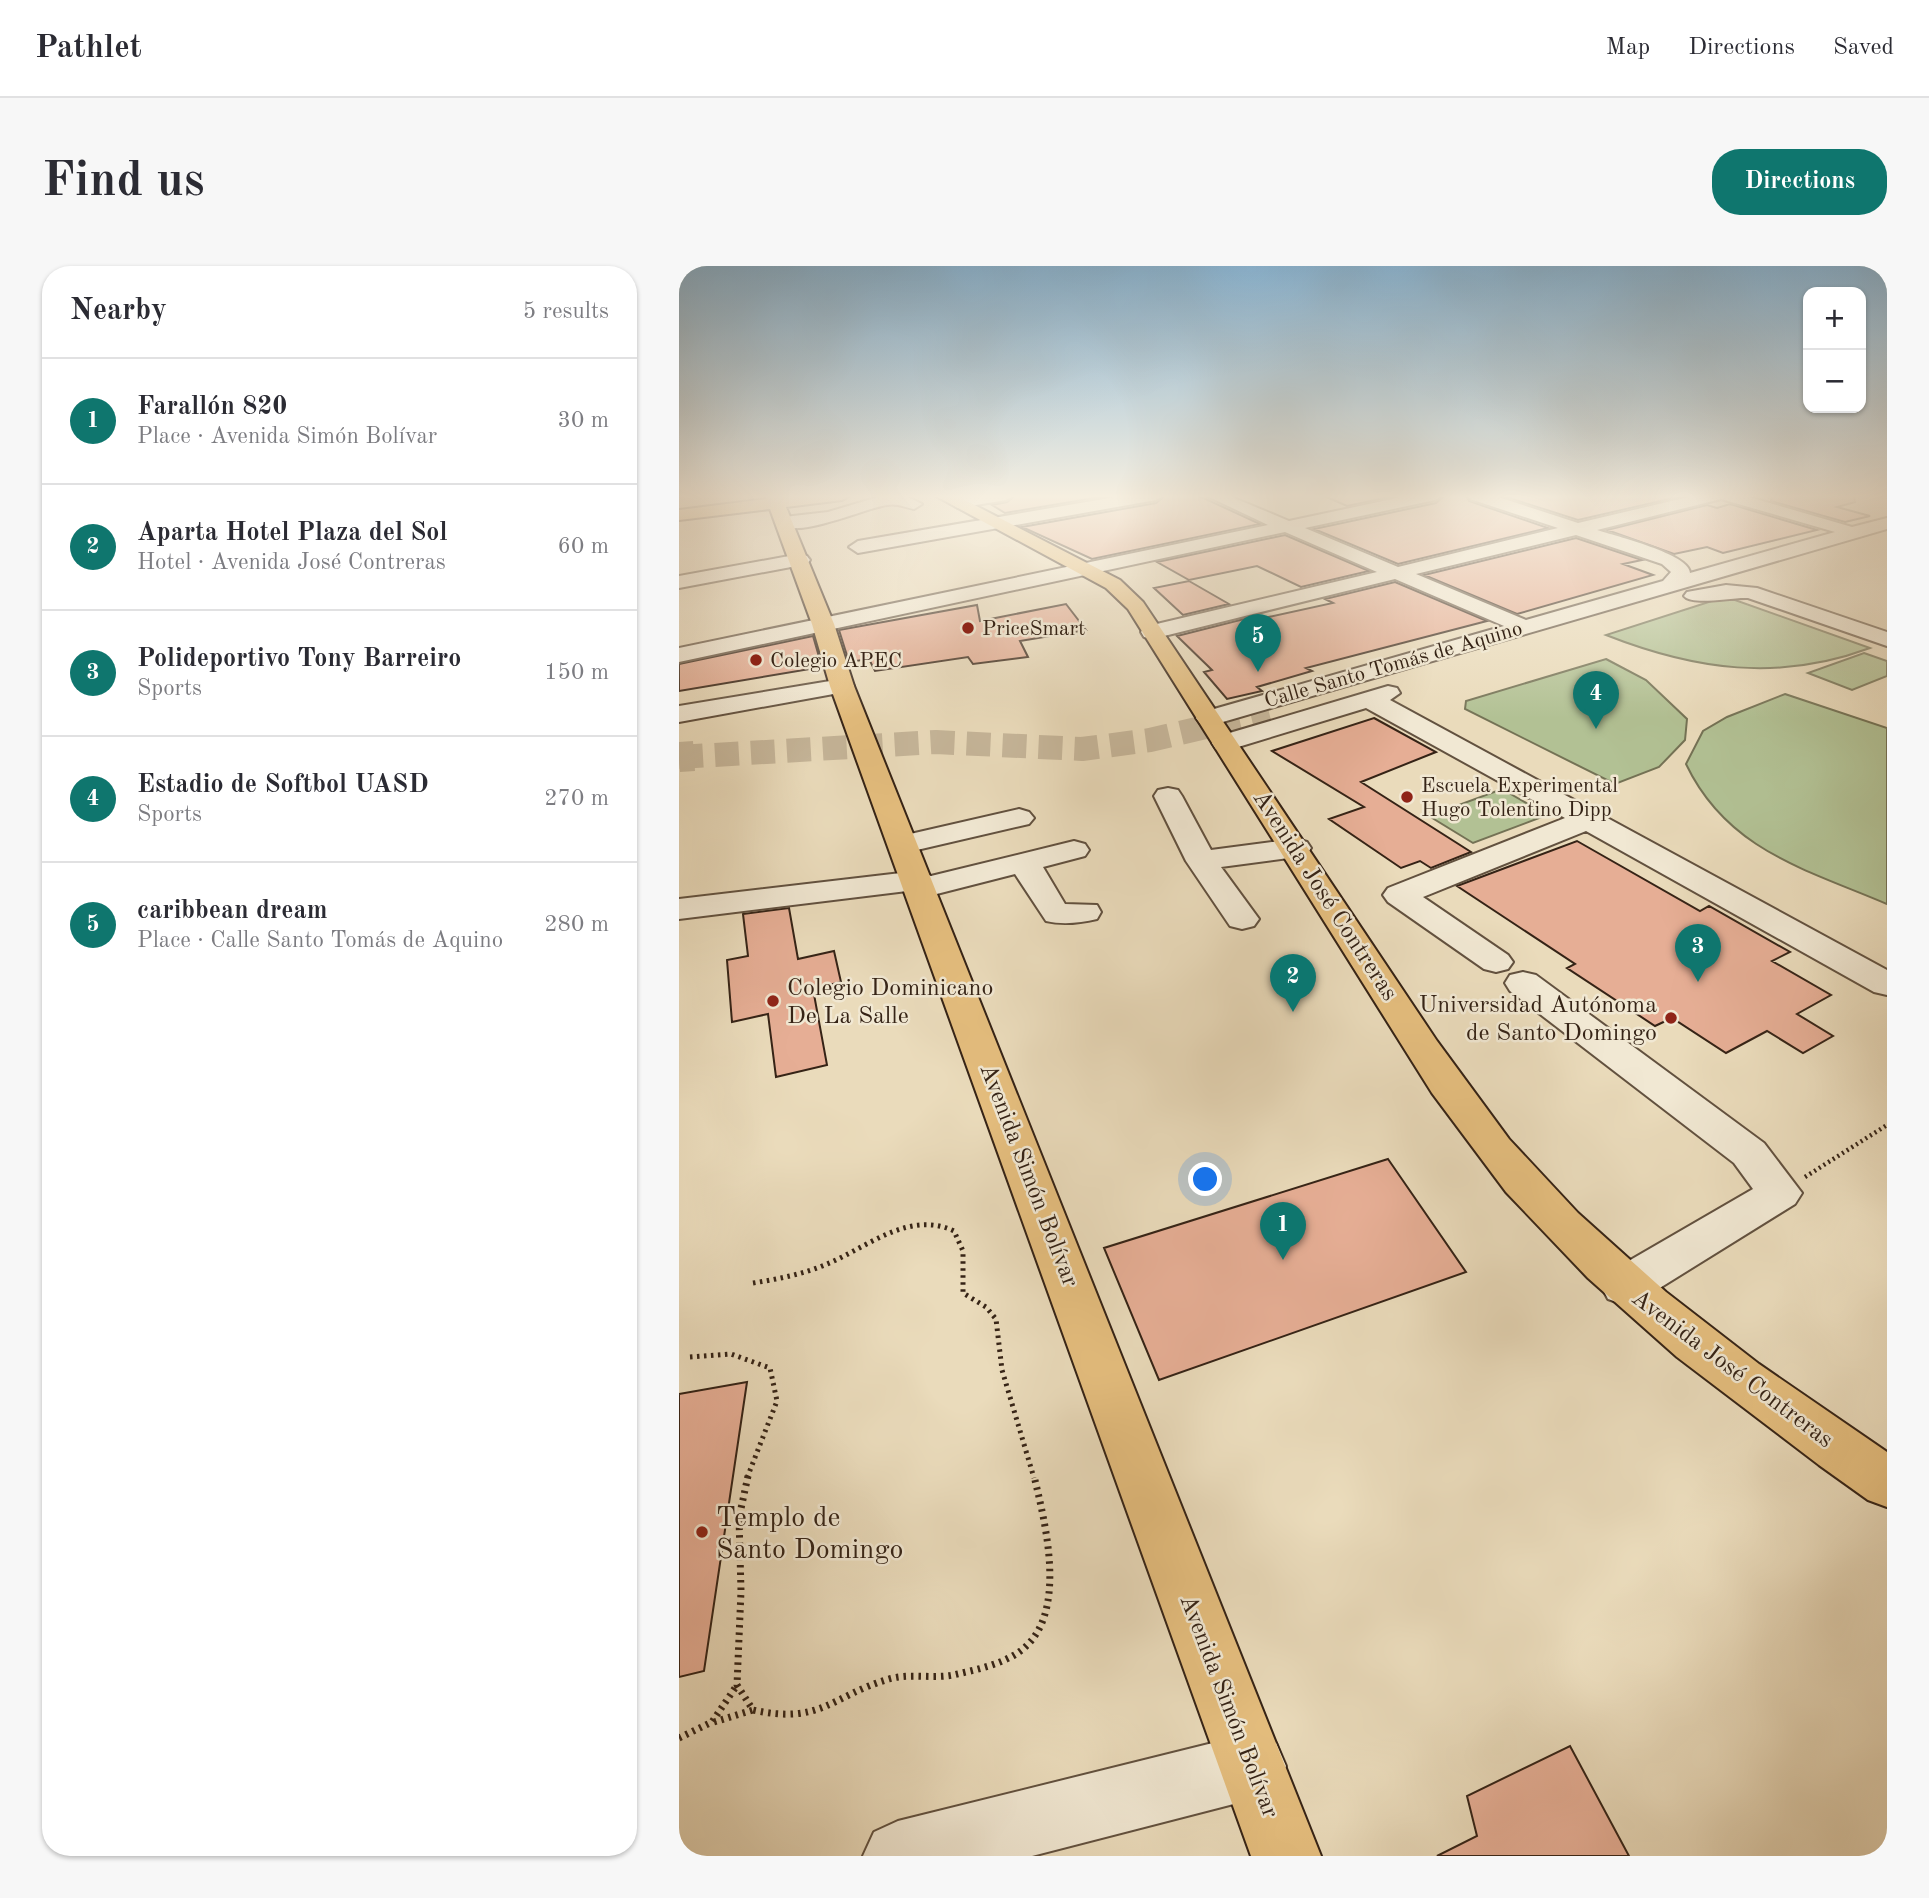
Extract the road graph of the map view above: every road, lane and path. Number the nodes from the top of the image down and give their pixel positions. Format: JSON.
{"nodes":[{"id":1,"x":699,"y":569,"type":"edge"},
{"id":2,"x":805,"y":569,"type":"edge"},
{"id":3,"x":1084,"y":569,"type":"joint"},
{"id":4,"x":1388,"y":569,"type":"edge"},
{"id":5,"x":1413,"y":569,"type":"edge"},
{"id":6,"x":1680,"y":569,"type":"edge"},
{"id":7,"x":1731,"y":569,"type":"edge"},
{"id":8,"x":1732,"y":569,"type":"edge"},
{"id":9,"x":1799,"y":569,"type":"edge"},
{"id":10,"x":1397,"y":573,"type":"junction"},
{"id":11,"x":679,"y":582,"type":"edge"},
{"id":12,"x":1760,"y":584,"type":"junction"},
{"id":13,"x":1684,"y":590,"type":"junction"},
{"id":14,"x":1602,"y":622,"type":"junction"},
{"id":15,"x":823,"y":624,"type":"junction"},
{"id":16,"x":1887,"y":625,"type":"edge"},
{"id":17,"x":1524,"y":626,"type":"junction"},
{"id":18,"x":1151,"y":632,"type":"junction"},
{"id":19,"x":1887,"y":639,"type":"edge"},
{"id":20,"x":679,"y":655,"type":"edge"},
{"id":21,"x":1484,"y":663,"type":"dead end"},
{"id":22,"x":842,"y":686,"type":"junction"},
{"id":23,"x":1407,"y":687,"type":"dead end"},
{"id":24,"x":1369,"y":699,"type":"junction"},
{"id":25,"x":1269,"y":712,"type":"tunnel mouth"},
{"id":26,"x":679,"y":714,"type":"edge"},
{"id":27,"x":1209,"y":718,"type":"junction"},
{"id":28,"x":1225,"y":743,"type":"junction"},
{"id":29,"x":1168,"y":796,"type":"dead end"},
{"id":30,"x":1019,"y":818,"type":"dead end"},
{"id":31,"x":1587,"y":820,"type":"junction"},
{"id":32,"x":1296,"y":848,"type":"junction"},
{"id":33,"x":1074,"y":849,"type":"dead end"},
{"id":34,"x":1201,"y":861,"type":"junction"},
{"id":35,"x":1024,"y":862,"type":"junction"},
{"id":36,"x":914,"y":871,"type":"junction"},
{"id":37,"x":679,"y":909,"type":"edge"},
{"id":38,"x":1085,"y":912,"type":"dead end"},
{"id":39,"x":1242,"y":919,"type":"dead end"},
{"id":40,"x":1887,"y":984,"type":"edge"},
{"id":41,"x":1887,"y":1125,"type":"edge"},
{"id":42,"x":1780,"y":1193,"type":"junction"},
{"id":43,"x":753,"y":1283,"type":"dead end"},
{"id":44,"x":1625,"y":1286,"type":"junction"},
{"id":45,"x":690,"y":1357,"type":"dead end"},
{"id":46,"x":1887,"y":1482,"type":"edge"},
{"id":47,"x":737,"y":1685,"type":"junction"},
{"id":48,"x":753,"y":1710,"type":"junction"},
{"id":49,"x":712,"y":1722,"type":"junction"},
{"id":50,"x":679,"y":1738,"type":"edge"},
{"id":51,"x":1253,"y":1766,"type":"junction"},
{"id":52,"x":898,"y":1856,"type":"edge"},
{"id":53,"x":1286,"y":1856,"type":"edge"}],
"edges":[{"from":1,"to":11,"type":"street"},
{"from":2,"to":15,"type":"main road","name":"Avenida Simón Bolívar"},
{"from":3,"to":15,"type":"street"},
{"from":3,"to":18,"type":"main road","name":"Avenida José Contreras"},
{"from":4,"to":10,"type":"street"},
{"from":5,"to":10,"type":"street"},
{"from":6,"to":13,"type":"street"},
{"from":7,"to":13,"type":"street","name":"Calle Santo Tomás de Aquino"},
{"from":8,"to":13,"type":"street","name":"Calle Santo Tomás de Aquino"},
{"from":9,"to":12,"type":"street"},
{"from":10,"to":17,"type":"street"},
{"from":10,"to":18,"type":"street"},
{"from":12,"to":13,"type":"street"},
{"from":12,"to":16,"type":"street"},
{"from":12,"to":19,"type":"street"},
{"from":13,"to":14,"type":"street","name":"Calle Santo Tomás de Aquino"},
{"from":13,"to":17,"type":"street","name":"Calle Santo Tomás de Aquino"},
{"from":14,"to":21,"type":"street","name":"Calle Santo Tomás de Aquino"},
{"from":14,"to":25,"type":"street"},
{"from":15,"to":20,"type":"street"},
{"from":15,"to":22,"type":"main road","name":"Avenida Simón Bolívar"},
{"from":17,"to":27,"type":"street","name":"Calle Santo Tomás de Aquino"},
{"from":18,"to":27,"type":"main road","name":"Avenida José Contreras"},
{"from":22,"to":26,"type":"street"},
{"from":22,"to":36,"type":"main road","name":"Avenida Simón Bolívar"},
{"from":23,"to":24,"type":"street","name":"Calle Santo Tomás de Aquino"},
{"from":24,"to":28,"type":"street","name":"Calle Santo Tomás de Aquino"},
{"from":24,"to":31,"type":"street"},
{"from":27,"to":28,"type":"main road","name":"Avenida José Contreras"},
{"from":28,"to":32,"type":"main road","name":"Avenida José Contreras"},
{"from":29,"to":34,"type":"street"},
{"from":30,"to":36,"type":"street"},
{"from":31,"to":40,"type":"street"},
{"from":31,"to":42,"type":"street"},
{"from":32,"to":34,"type":"street"},
{"from":32,"to":44,"type":"main road","name":"Avenida José Contreras"},
{"from":33,"to":35,"type":"street"},
{"from":34,"to":39,"type":"street"},
{"from":35,"to":36,"type":"street"},
{"from":35,"to":38,"type":"street"},
{"from":36,"to":37,"type":"street"},
{"from":36,"to":51,"type":"main road","name":"Avenida Simón Bolívar"},
{"from":41,"to":42,"type":"path"},
{"from":42,"to":44,"type":"street"},
{"from":43,"to":48,"type":"path"},
{"from":44,"to":46,"type":"main road","name":"Avenida José Contreras"},
{"from":45,"to":47,"type":"path"},
{"from":47,"to":48,"type":"path"},
{"from":47,"to":49,"type":"path"},
{"from":48,"to":49,"type":"path"},
{"from":49,"to":50,"type":"path"},
{"from":51,"to":52,"type":"street"},
{"from":51,"to":53,"type":"main road","name":"Avenida Simón Bolívar"}]}
